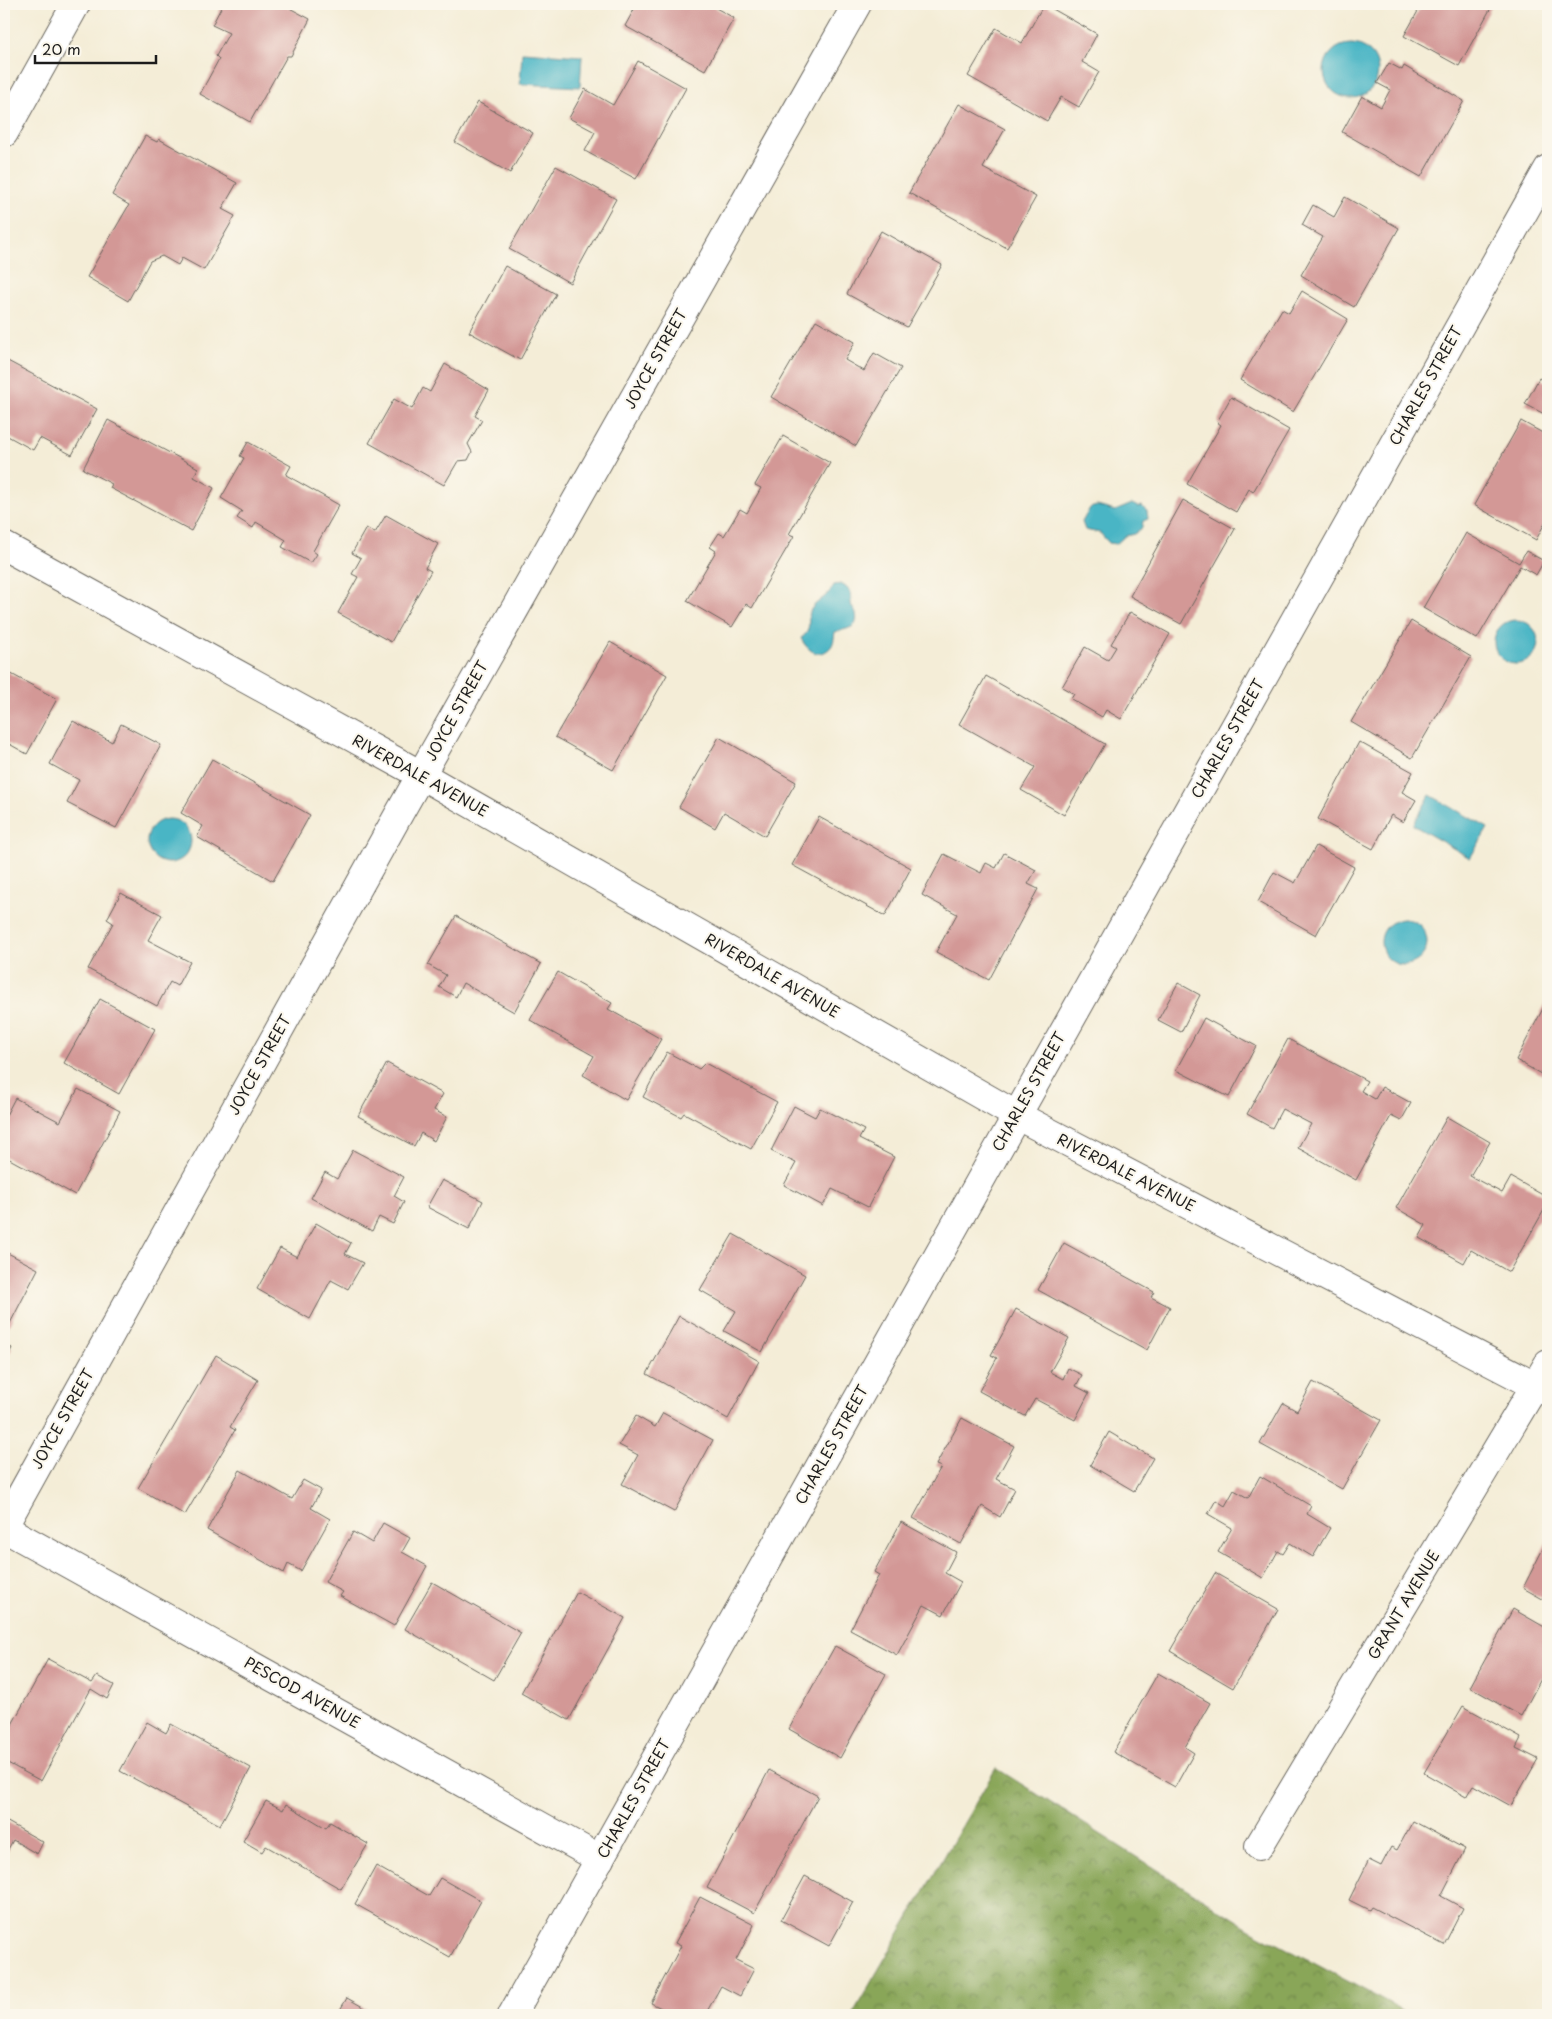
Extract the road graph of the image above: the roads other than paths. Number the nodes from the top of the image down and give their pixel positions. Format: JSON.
{"nodes":[{"id":1,"x":76,"y":4,"type":"edge"},
{"id":2,"x":857,"y":4,"type":"edge"},
{"id":3,"x":4,"y":133,"type":"edge"},
{"id":4,"x":1548,"y":169,"type":"edge"},
{"id":5,"x":4,"y":546,"type":"edge"},
{"id":6,"x":421,"y":776,"type":"junction"},
{"id":7,"x":1016,"y":1115,"type":"junction"},
{"id":8,"x":1544,"y":1381,"type":"edge"},
{"id":9,"x":4,"y":1527,"type":"edge"},
{"id":10,"x":1260,"y":1846,"type":"dead end"},
{"id":11,"x":600,"y":1859,"type":"junction"},
{"id":12,"x":512,"y":2015,"type":"edge"}],
"edges":[{"from":1,"to":3,"type":"street"},
{"from":2,"to":6,"type":"street","name":"JOYCE STREET"},
{"from":4,"to":7,"type":"street","name":"CHARLES STREET"},
{"from":5,"to":6,"type":"street","name":"RIVERDALE AVENUE"},
{"from":6,"to":7,"type":"street","name":"RIVERDALE AVENUE"},
{"from":6,"to":9,"type":"street","name":"JOYCE STREET"},
{"from":7,"to":8,"type":"street","name":"RIVERDALE AVENUE"},
{"from":7,"to":11,"type":"street","name":"CHARLES STREET"},
{"from":8,"to":10,"type":"street","name":"GRANT AVENUE"},
{"from":9,"to":11,"type":"street","name":"PESCOD AVENUE"},
{"from":11,"to":12,"type":"street","name":"CHARLES STREET"}]}
